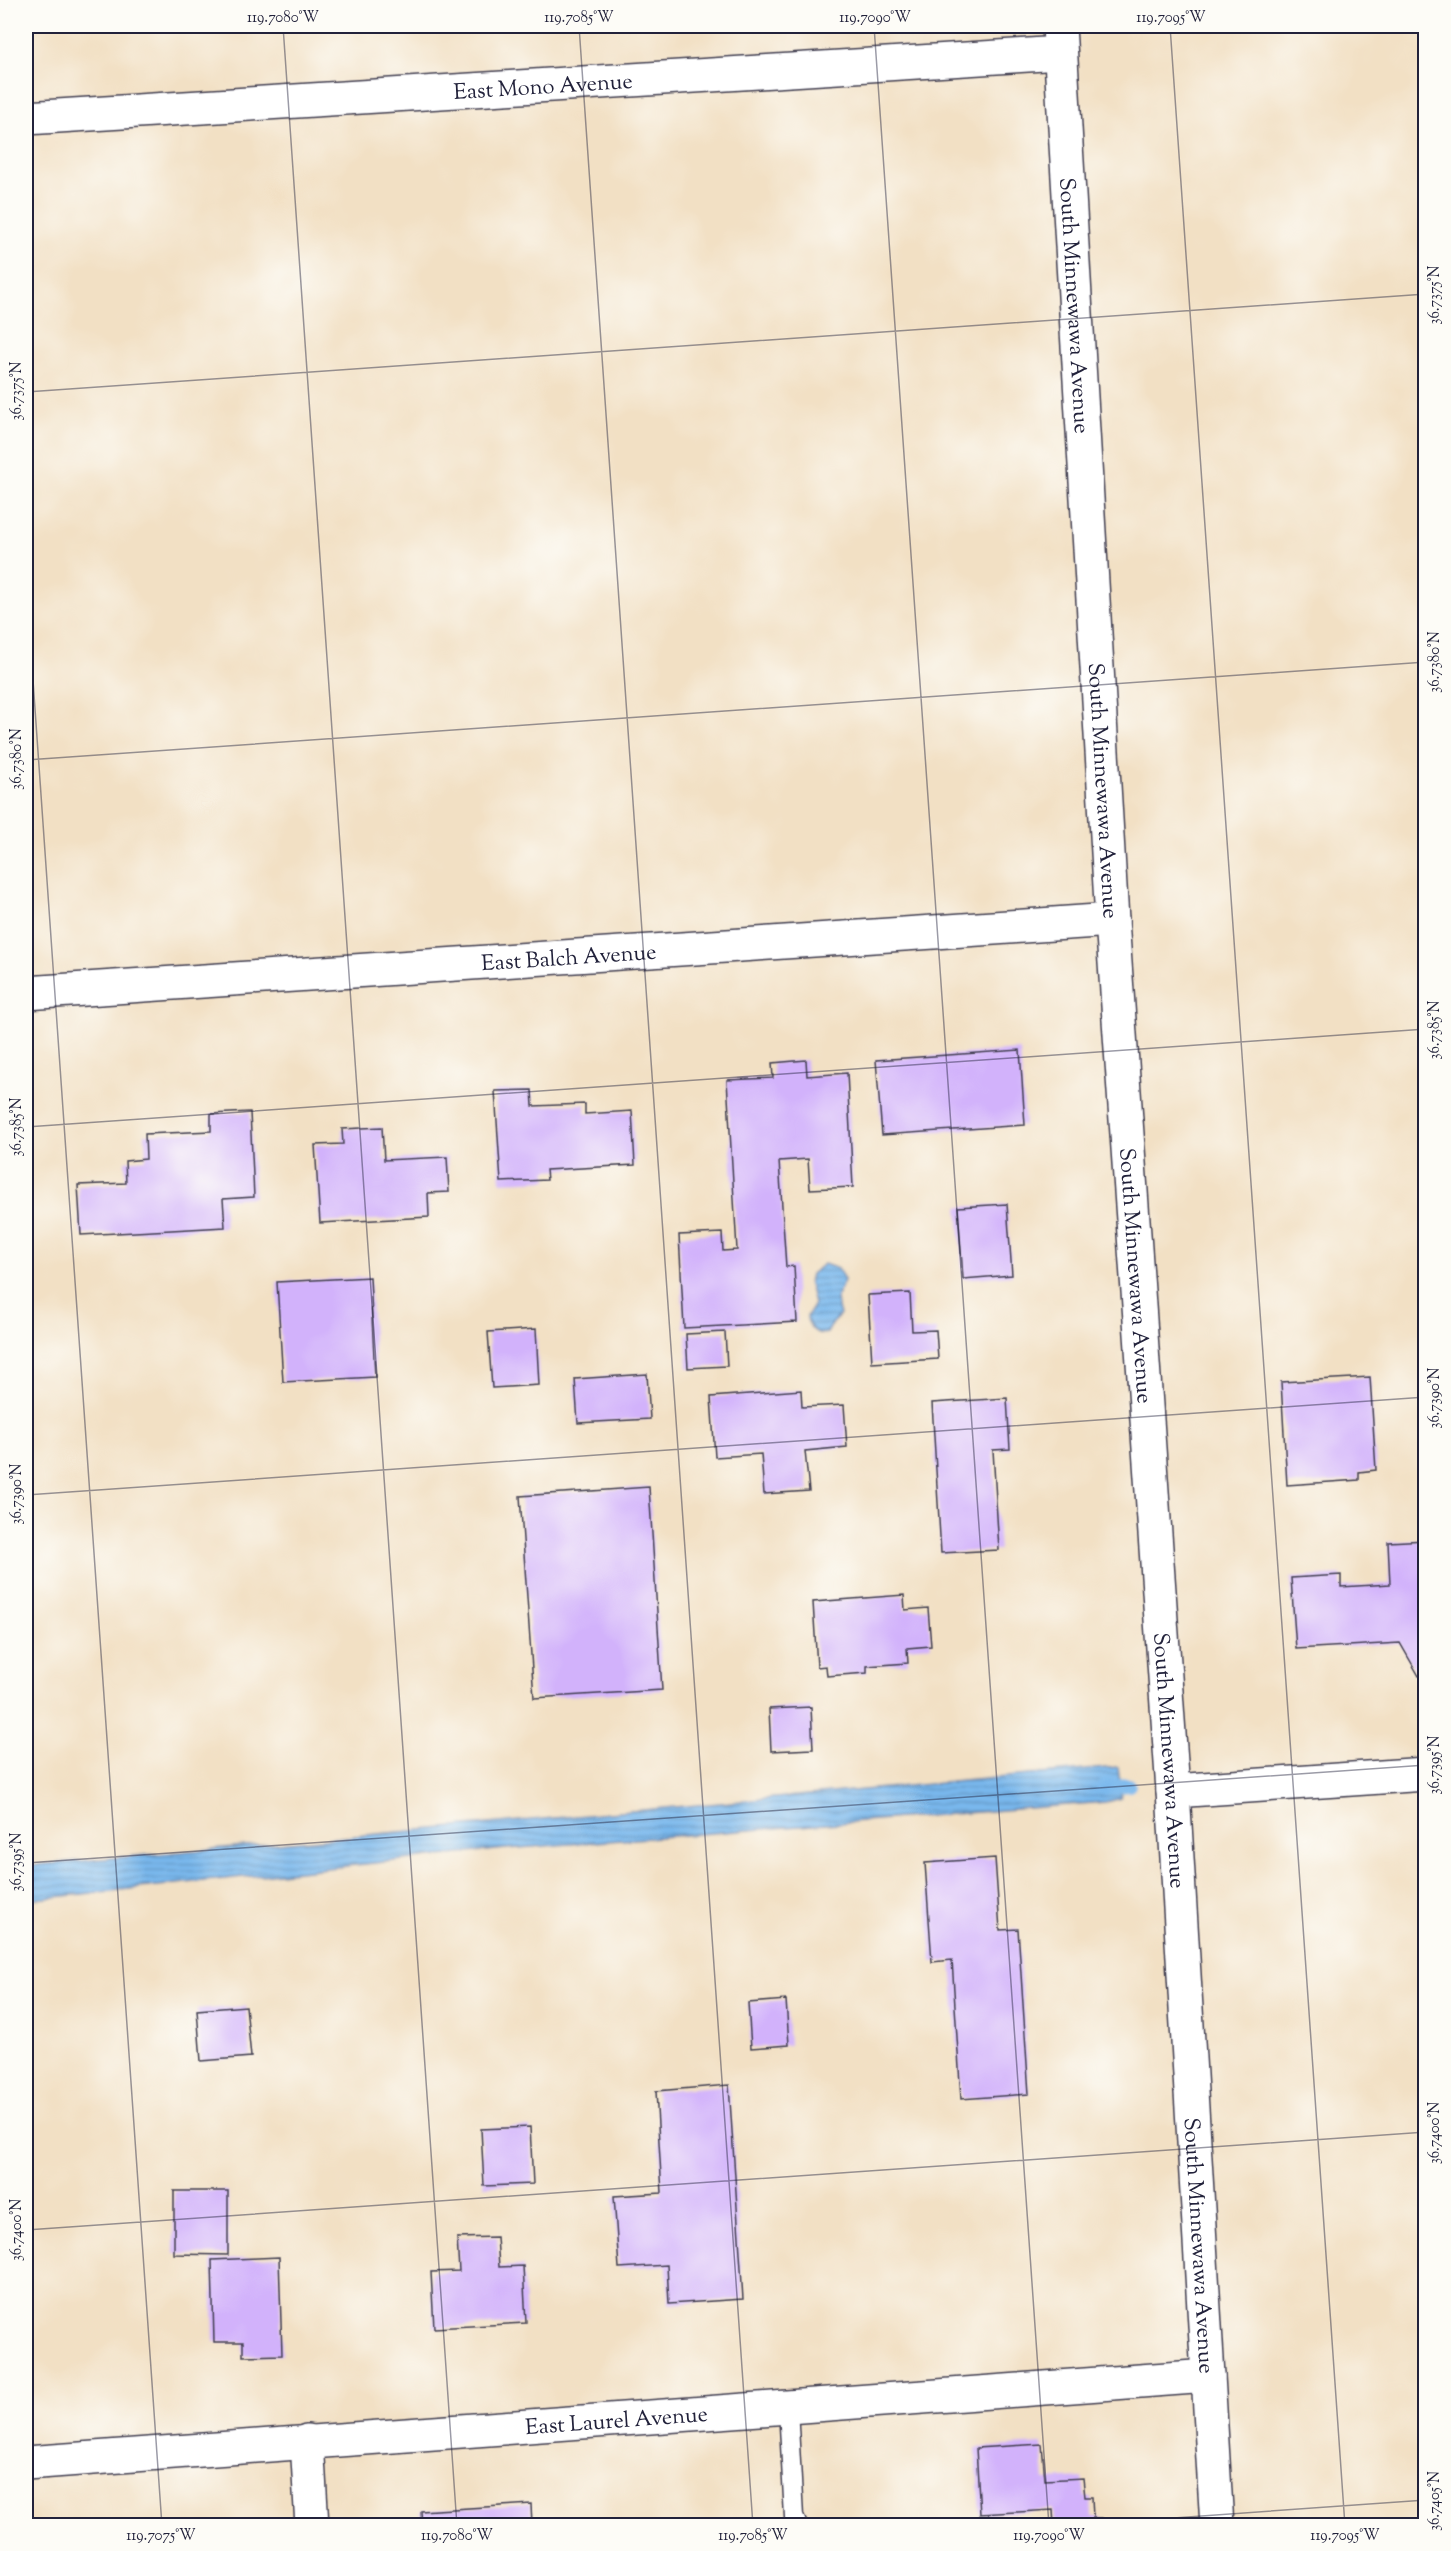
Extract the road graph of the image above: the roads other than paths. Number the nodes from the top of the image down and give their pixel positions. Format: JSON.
{"nodes":[{"id":1,"x":1059,"y":39,"type":"edge"},
{"id":2,"x":26,"y":118,"type":"edge"},
{"id":3,"x":1112,"y":920,"type":"junction"},
{"id":4,"x":26,"y":993,"type":"edge"},
{"id":5,"x":1425,"y":1774,"type":"edge"},
{"id":6,"x":1173,"y":1791,"type":"junction"},
{"id":7,"x":1208,"y":2376,"type":"junction"},
{"id":8,"x":788,"y":2408,"type":"junction"},
{"id":9,"x":307,"y":2441,"type":"junction"},
{"id":10,"x":26,"y":2463,"type":"edge"},
{"id":11,"x":312,"y":2526,"type":"edge"},
{"id":12,"x":798,"y":2526,"type":"edge"},
{"id":13,"x":1217,"y":2526,"type":"edge"}],
"edges":[{"from":1,"to":2,"type":"street","name":"East Mono Avenue"},
{"from":1,"to":3,"type":"street","name":"South Minnewawa Avenue"},
{"from":3,"to":4,"type":"street","name":"East Balch Avenue"},
{"from":3,"to":6,"type":"street","name":"South Minnewawa Avenue"},
{"from":5,"to":6,"type":"street"},
{"from":6,"to":7,"type":"street","name":"South Minnewawa Avenue"},
{"from":7,"to":8,"type":"street","name":"East Laurel Avenue"},
{"from":7,"to":13,"type":"street","name":"South Minnewawa Avenue"},
{"from":8,"to":9,"type":"street","name":"East Laurel Avenue"},
{"from":8,"to":12,"type":"lane"},
{"from":9,"to":10,"type":"street","name":"East Laurel Avenue"},
{"from":9,"to":11,"type":"street"}]}
